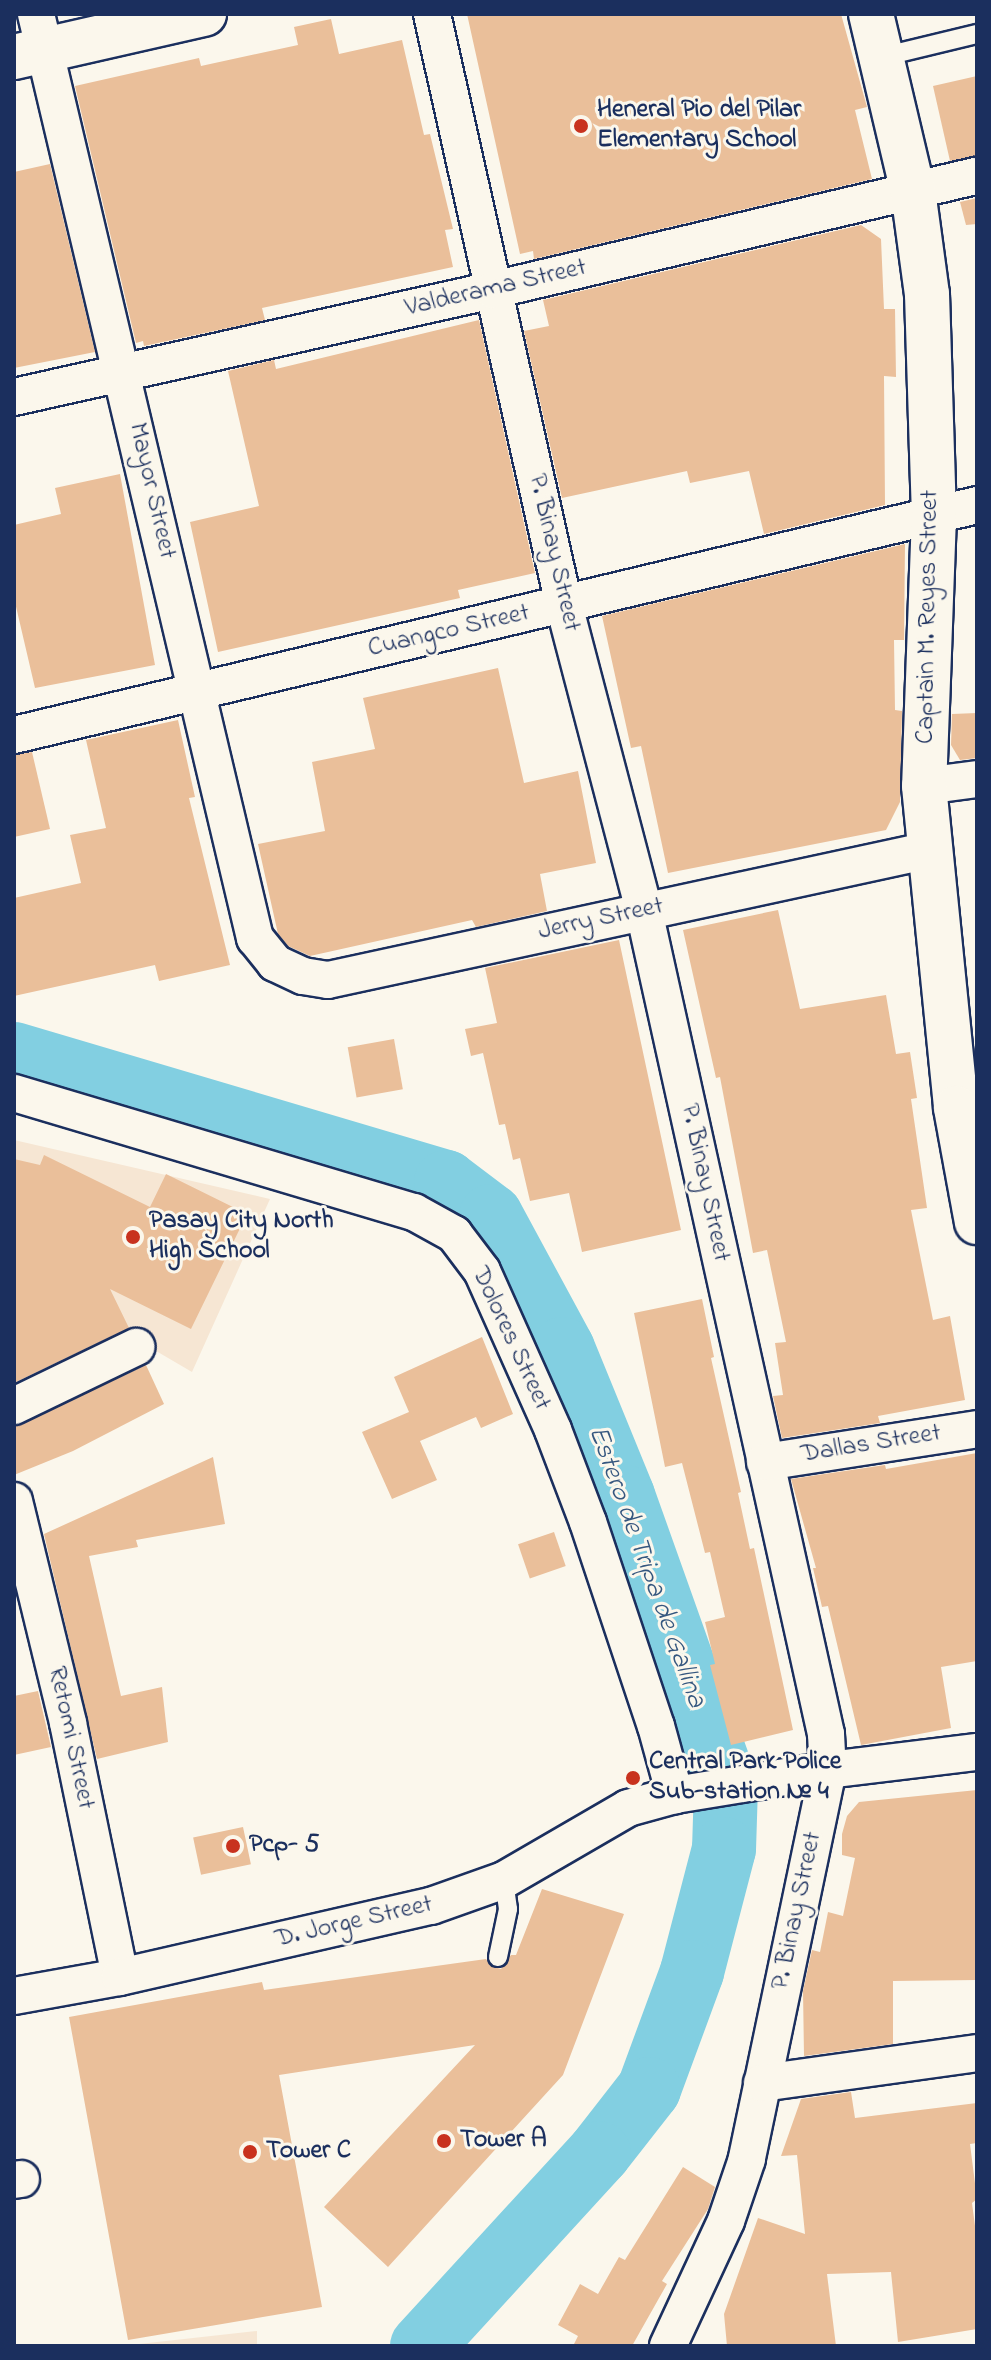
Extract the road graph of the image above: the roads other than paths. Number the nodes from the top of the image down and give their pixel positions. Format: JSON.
{"nodes":[{"id":1,"x":204,"y":14,"type":"edge"},
{"id":2,"x":432,"y":14,"type":"edge"},
{"id":3,"x":871,"y":14,"type":"edge"},
{"id":4,"x":977,"y":34,"type":"edge"},
{"id":5,"x":31,"y":40,"type":"edge"},
{"id":6,"x":882,"y":57,"type":"junction"},
{"id":7,"x":977,"y":176,"type":"edge"},
{"id":8,"x":913,"y":191,"type":"junction"},
{"id":9,"x":493,"y":290,"type":"junction"},
{"id":10,"x":123,"y":372,"type":"junction"},
{"id":11,"x":14,"y":397,"type":"edge"},
{"id":12,"x":977,"y":505,"type":"edge"},
{"id":13,"x":934,"y":516,"type":"junction"},
{"id":14,"x":564,"y":605,"type":"junction"},
{"id":15,"x":198,"y":691,"type":"junction"},
{"id":16,"x":14,"y":735,"type":"edge"},
{"id":17,"x":977,"y":779,"type":"edge"},
{"id":18,"x":924,"y":786,"type":"junction"},
{"id":19,"x":930,"y":850,"type":"junction"},
{"id":20,"x":644,"y":911,"type":"junction"},
{"id":21,"x":275,"y":963,"type":"joint"},
{"id":22,"x":14,"y":1093,"type":"edge"},
{"id":23,"x":966,"y":1106,"type":"edge"},
{"id":24,"x":977,"y":1222,"type":"edge"},
{"id":25,"x":136,"y":1347,"type":"dead end"},
{"id":26,"x":14,"y":1406,"type":"edge"},
{"id":27,"x":977,"y":1429,"type":"edge"},
{"id":28,"x":765,"y":1462,"type":"junction"},
{"id":29,"x":14,"y":1501,"type":"edge"},
{"id":30,"x":977,"y":1752,"type":"edge"},
{"id":31,"x":828,"y":1770,"type":"junction"},
{"id":32,"x":680,"y":1793,"type":"junction"},
{"id":33,"x":504,"y":1880,"type":"junction"},
{"id":34,"x":498,"y":1957,"type":"dead end"},
{"id":35,"x":120,"y":1977,"type":"junction"},
{"id":36,"x":14,"y":1996,"type":"edge"},
{"id":37,"x":977,"y":2053,"type":"edge"},
{"id":38,"x":762,"y":2083,"type":"junction"},
{"id":39,"x":668,"y":2346,"type":"edge"}],
"edges":[{"from":1,"to":5,"type":"street"},
{"from":2,"to":9,"type":"street","name":"P. Binay Street"},
{"from":3,"to":6,"type":"street","name":"Captain M. Reyes Street"},
{"from":4,"to":6,"type":"lane"},
{"from":5,"to":10,"type":"street","name":"Mayor Street"},
{"from":6,"to":8,"type":"street","name":"Captain M. Reyes Street"},
{"from":7,"to":8,"type":"street","name":"Valderama Street"},
{"from":8,"to":9,"type":"street","name":"Valderama Street"},
{"from":8,"to":13,"type":"street","name":"Captain M. Reyes Street"},
{"from":9,"to":10,"type":"street","name":"Valderama Street"},
{"from":9,"to":14,"type":"street","name":"P. Binay Street"},
{"from":10,"to":11,"type":"street","name":"Valderama Street"},
{"from":10,"to":15,"type":"street","name":"Mayor Street"},
{"from":12,"to":13,"type":"street","name":"Cuangco Street"},
{"from":13,"to":14,"type":"street","name":"Cuangco Street"},
{"from":13,"to":18,"type":"street","name":"Captain M. Reyes Street"},
{"from":14,"to":15,"type":"street","name":"Cuangco Street"},
{"from":14,"to":20,"type":"street","name":"P. Binay Street"},
{"from":15,"to":16,"type":"street","name":"Cuangco Street"},
{"from":15,"to":21,"type":"street","name":"Mayor Street"},
{"from":17,"to":18,"type":"street"},
{"from":18,"to":19,"type":"street","name":"Captain M. Reyes Street"},
{"from":19,"to":20,"type":"street","name":"Jerry Street"},
{"from":19,"to":23,"type":"street","name":"Captain M. Reyes Street"},
{"from":20,"to":21,"type":"street","name":"Jerry Street"},
{"from":20,"to":28,"type":"street","name":"P. Binay Street"},
{"from":22,"to":32,"type":"street","name":"Dolores Street"},
{"from":23,"to":24,"type":"street","name":"Captain M. Reyes Street"},
{"from":25,"to":26,"type":"street"},
{"from":27,"to":28,"type":"street","name":"Dallas Street"},
{"from":28,"to":31,"type":"street","name":"P. Binay Street"},
{"from":29,"to":35,"type":"street","name":"Retomi Street"},
{"from":30,"to":31,"type":"street","name":"D. Jorge Street"},
{"from":31,"to":32,"type":"street","name":"D. Jorge Street"},
{"from":31,"to":38,"type":"street","name":"P. Binay Street"},
{"from":32,"to":33,"type":"street","name":"D. Jorge Street"},
{"from":33,"to":34,"type":"lane"},
{"from":33,"to":35,"type":"street","name":"D. Jorge Street"},
{"from":35,"to":36,"type":"street","name":"D. Jorge Street"},
{"from":37,"to":38,"type":"street"},
{"from":38,"to":39,"type":"street","name":"P. Binay Street"}]}
